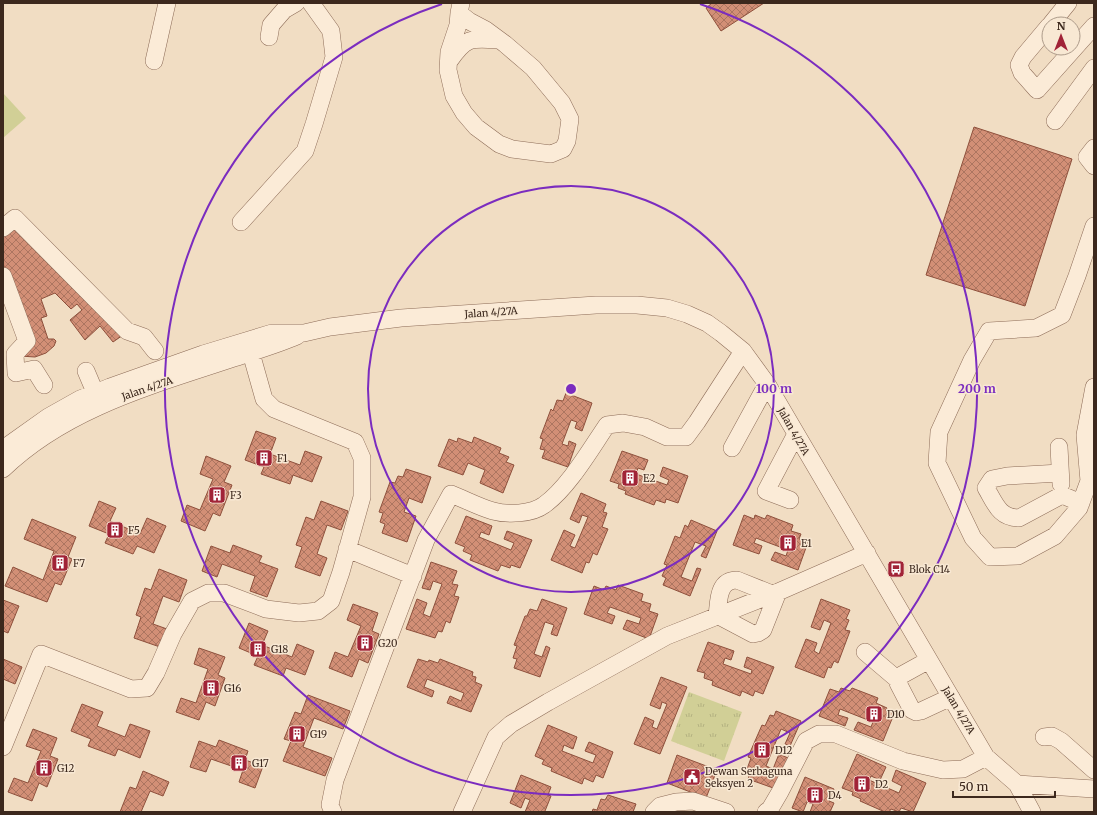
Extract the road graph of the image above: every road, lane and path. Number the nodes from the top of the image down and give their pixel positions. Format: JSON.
{"nodes":[{"id":1,"x":167,"y":3,"type":"edge"},
{"id":2,"x":296,"y":3,"type":"edge"},
{"id":3,"x":311,"y":3,"type":"edge"},
{"id":4,"x":1068,"y":3,"type":"edge"},
{"id":5,"x":460,"y":8,"type":"edge"},
{"id":6,"x":1057,"y":16,"type":"edge"},
{"id":7,"x":1094,"y":26,"type":"edge"},
{"id":8,"x":1041,"y":36,"type":"edge"},
{"id":9,"x":269,"y":37,"type":"dead end"},
{"id":10,"x":500,"y":40,"type":"junction"},
{"id":11,"x":1081,"y":41,"type":"edge"},
{"id":12,"x":1067,"y":56,"type":"edge"},
{"id":13,"x":154,"y":60,"type":"dead end"},
{"id":14,"x":448,"y":62,"type":"junction"},
{"id":15,"x":1094,"y":68,"type":"edge"},
{"id":16,"x":1055,"y":120,"type":"dead end"},
{"id":17,"x":1094,"y":148,"type":"edge"},
{"id":18,"x":1094,"y":166,"type":"edge"},
{"id":19,"x":241,"y":222,"type":"dead end"},
{"id":20,"x":1094,"y":226,"type":"edge"},
{"id":21,"x":3,"y":228,"type":"edge"},
{"id":22,"x":3,"y":276,"type":"edge"},
{"id":23,"x":304,"y":333,"type":"junction"},
{"id":24,"x":155,"y":351,"type":"dead end"},
{"id":25,"x":743,"y":351,"type":"junction"},
{"id":26,"x":251,"y":353,"type":"junction"},
{"id":27,"x":86,"y":371,"type":"dead end"},
{"id":28,"x":767,"y":384,"type":"junction"},
{"id":29,"x":44,"y":385,"type":"dead end"},
{"id":30,"x":1094,"y":387,"type":"edge"},
{"id":31,"x":98,"y":399,"type":"junction"},
{"id":32,"x":796,"y":434,"type":"junction"},
{"id":33,"x":1059,"y":446,"type":"dead end"},
{"id":34,"x":732,"y":448,"type":"dead end"},
{"id":35,"x":3,"y":450,"type":"edge"},
{"id":36,"x":3,"y":469,"type":"edge"},
{"id":37,"x":1060,"y":473,"type":"junction"},
{"id":38,"x":1062,"y":495,"type":"junction"},
{"id":39,"x":790,"y":500,"type":"dead end"},
{"id":40,"x":1081,"y":503,"type":"junction"},
{"id":41,"x":347,"y":549,"type":"junction"},
{"id":42,"x":867,"y":553,"type":"junction"},
{"id":43,"x":413,"y":576,"type":"junction"},
{"id":44,"x":775,"y":593,"type":"junction"},
{"id":45,"x":718,"y":616,"type":"junction"},
{"id":46,"x":865,"y":652,"type":"dead end"},
{"id":47,"x":929,"y":660,"type":"junction"},
{"id":48,"x":898,"y":680,"type":"junction"},
{"id":49,"x":952,"y":697,"type":"junction"},
{"id":50,"x":1044,"y":737,"type":"dead end"},
{"id":51,"x":3,"y":747,"type":"edge"},
{"id":52,"x":986,"y":757,"type":"junction"},
{"id":53,"x":1094,"y":770,"type":"edge"},
{"id":54,"x":1017,"y":784,"type":"junction"},
{"id":55,"x":1094,"y":789,"type":"edge"},
{"id":56,"x":332,"y":812,"type":"edge"},
{"id":57,"x":462,"y":812,"type":"edge"},
{"id":58,"x":654,"y":812,"type":"edge"},
{"id":59,"x":726,"y":812,"type":"edge"},
{"id":60,"x":766,"y":812,"type":"edge"},
{"id":61,"x":1032,"y":812,"type":"edge"}],
"edges":[{"from":1,"to":13,"type":"street"},
{"from":2,"to":9,"type":"street"},
{"from":3,"to":19,"type":"street"},
{"from":4,"to":6,"type":"street"},
{"from":5,"to":10,"type":"street"},
{"from":5,"to":14,"type":"street"},
{"from":7,"to":11,"type":"street"},
{"from":8,"to":12,"type":"street"},
{"from":10,"to":14,"type":"street"},
{"from":10,"to":14,"type":"street"},
{"from":15,"to":16,"type":"street"},
{"from":17,"to":18,"type":"street"},
{"from":20,"to":40,"type":"street"},
{"from":21,"to":24,"type":"street"},
{"from":22,"to":29,"type":"street"},
{"from":23,"to":25,"type":"street","name":"Jalan 4/27A"},
{"from":23,"to":26,"type":"street","name":"Jalan 4/27A"},
{"from":23,"to":31,"type":"street","name":"Jalan 4/27A"},
{"from":25,"to":28,"type":"street","name":"Jalan 4/27A"},
{"from":25,"to":43,"type":"street"},
{"from":26,"to":31,"type":"street","name":"Jalan 4/27A"},
{"from":26,"to":41,"type":"street"},
{"from":27,"to":31,"type":"street"},
{"from":28,"to":32,"type":"street","name":"Jalan 4/27A"},
{"from":28,"to":34,"type":"street"},
{"from":30,"to":40,"type":"street"},
{"from":31,"to":35,"type":"street","name":"Jalan 4/27A"},
{"from":31,"to":36,"type":"street","name":"Jalan 4/27A"},
{"from":32,"to":39,"type":"street"},
{"from":32,"to":42,"type":"street","name":"Jalan 4/27A"},
{"from":33,"to":37,"type":"street"},
{"from":37,"to":38,"type":"street"},
{"from":37,"to":38,"type":"street"},
{"from":38,"to":40,"type":"street"},
{"from":41,"to":43,"type":"street"},
{"from":41,"to":51,"type":"street"},
{"from":42,"to":44,"type":"street"},
{"from":42,"to":47,"type":"street","name":"Jalan 4/27A"},
{"from":43,"to":56,"type":"street"},
{"from":44,"to":45,"type":"street"},
{"from":44,"to":45,"type":"street"},
{"from":44,"to":45,"type":"street"},
{"from":45,"to":57,"type":"street"},
{"from":46,"to":48,"type":"street"},
{"from":47,"to":48,"type":"street"},
{"from":47,"to":49,"type":"street","name":"Jalan 4/27A"},
{"from":48,"to":49,"type":"street"},
{"from":49,"to":52,"type":"street","name":"Jalan 4/27A"},
{"from":50,"to":53,"type":"street"},
{"from":52,"to":54,"type":"street","name":"Jalan 4/27A"},
{"from":52,"to":60,"type":"street"},
{"from":54,"to":55,"type":"street"},
{"from":54,"to":61,"type":"street","name":"Jalan 4/27A"},
{"from":58,"to":59,"type":"street"}]}
